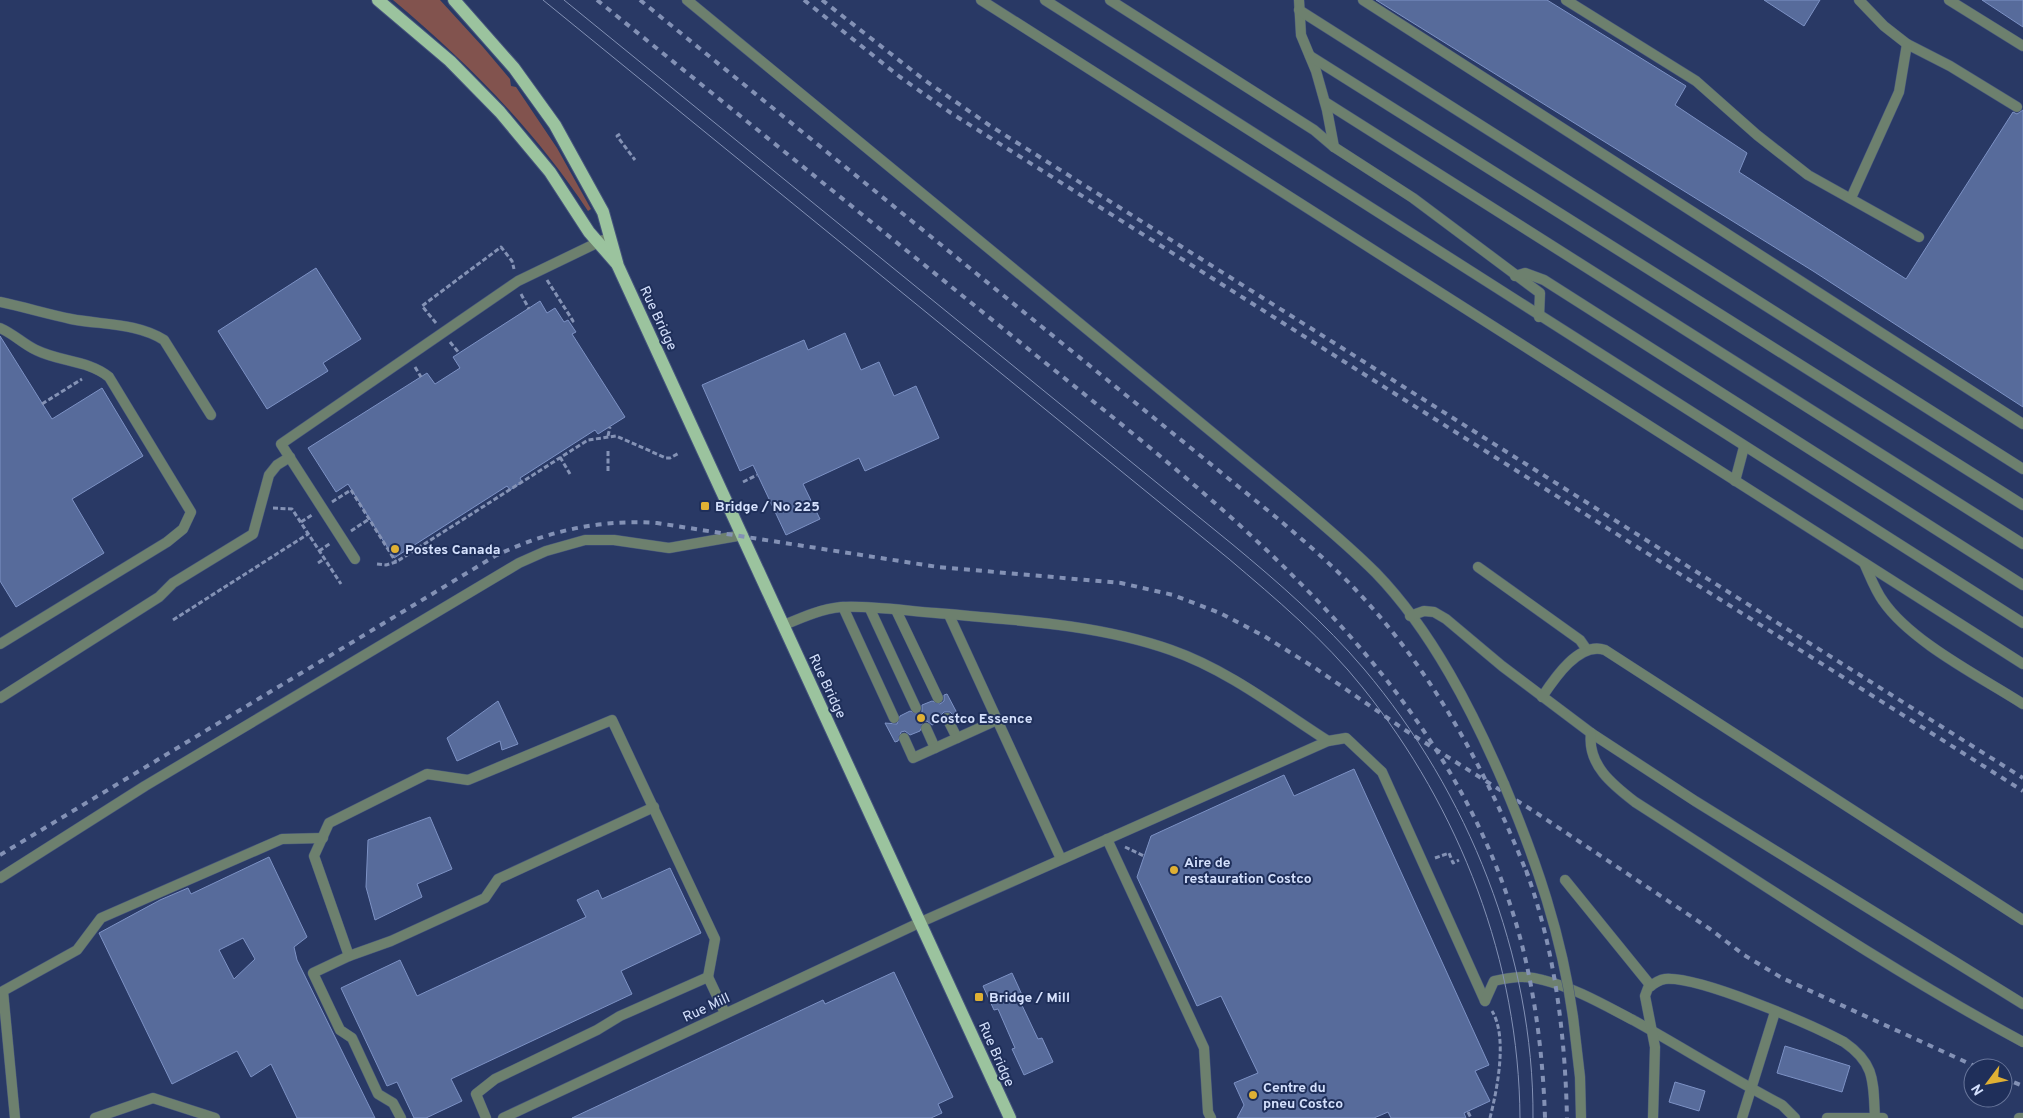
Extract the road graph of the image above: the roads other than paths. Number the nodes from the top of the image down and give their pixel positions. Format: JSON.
{"nodes":[{"id":1,"x":378,"y":0,"type":"edge"},
{"id":2,"x":454,"y":0,"type":"edge"},
{"id":3,"x":687,"y":0,"type":"edge"},
{"id":4,"x":981,"y":0,"type":"edge"},
{"id":5,"x":1045,"y":0,"type":"edge"},
{"id":6,"x":1110,"y":0,"type":"edge"},
{"id":7,"x":1362,"y":0,"type":"edge"},
{"id":8,"x":1566,"y":0,"type":"edge"},
{"id":9,"x":1859,"y":0,"type":"edge"},
{"id":10,"x":1949,"y":0,"type":"edge"},
{"id":11,"x":1299,"y":5,"type":"edge"},
{"id":12,"x":1906,"y":44,"type":"junction"},
{"id":13,"x":2023,"y":46,"type":"edge"},
{"id":14,"x":1310,"y":56,"type":"junction"},
{"id":15,"x":1325,"y":102,"type":"junction"},
{"id":16,"x":2016,"y":107,"type":"dead end"},
{"id":17,"x":1334,"y":147,"type":"junction"},
{"id":18,"x":1851,"y":198,"type":"junction"},
{"id":19,"x":611,"y":236,"type":"junction"},
{"id":20,"x":1919,"y":237,"type":"dead end"},
{"id":21,"x":598,"y":243,"type":"junction"},
{"id":22,"x":618,"y":266,"type":"junction"},
{"id":23,"x":1515,"y":276,"type":"junction"},
{"id":24,"x":0,"y":302,"type":"edge"},
{"id":25,"x":1539,"y":317,"type":"junction"},
{"id":26,"x":0,"y":328,"type":"edge"},
{"id":27,"x":211,"y":415,"type":"dead end"},
{"id":28,"x":2023,"y":424,"type":"edge"},
{"id":29,"x":1744,"y":447,"type":"junction"},
{"id":30,"x":290,"y":457,"type":"junction"},
{"id":31,"x":2023,"y":470,"type":"edge"},
{"id":32,"x":1736,"y":481,"type":"junction"},
{"id":33,"x":2023,"y":505,"type":"edge"},
{"id":34,"x":743,"y":535,"type":"junction"},
{"id":35,"x":2023,"y":544,"type":"edge"},
{"id":36,"x":355,"y":559,"type":"dead end"},
{"id":37,"x":1864,"y":562,"type":"junction"},
{"id":38,"x":1478,"y":567,"type":"dead end"},
{"id":39,"x":2023,"y":586,"type":"edge"},
{"id":40,"x":843,"y":607,"type":"junction"},
{"id":41,"x":870,"y":608,"type":"junction"},
{"id":42,"x":896,"y":610,"type":"junction"},
{"id":43,"x":949,"y":614,"type":"junction"},
{"id":44,"x":1410,"y":616,"type":"junction"},
{"id":45,"x":2023,"y":624,"type":"edge"},
{"id":46,"x":784,"y":626,"type":"junction"},
{"id":47,"x":0,"y":644,"type":"edge"},
{"id":48,"x":1587,"y":650,"type":"junction"},
{"id":49,"x":2023,"y":664,"type":"edge"},
{"id":50,"x":1542,"y":697,"type":"junction"},
{"id":51,"x":0,"y":698,"type":"edge"},
{"id":52,"x":938,"y":698,"type":"dead end"},
{"id":53,"x":2023,"y":704,"type":"edge"},
{"id":54,"x":916,"y":708,"type":"dead end"},
{"id":55,"x":894,"y":718,"type":"dead end"},
{"id":56,"x":947,"y":718,"type":"dead end"},
{"id":57,"x":997,"y":720,"type":"junction"},
{"id":58,"x":926,"y":728,"type":"dead end"},
{"id":59,"x":1591,"y":734,"type":"junction"},
{"id":60,"x":904,"y":738,"type":"dead end"},
{"id":61,"x":957,"y":738,"type":"junction"},
{"id":62,"x":1328,"y":742,"type":"junction"},
{"id":63,"x":935,"y":748,"type":"junction"},
{"id":64,"x":654,"y":807,"type":"junction"},
{"id":65,"x":323,"y":838,"type":"junction"},
{"id":66,"x":1107,"y":839,"type":"junction"},
{"id":67,"x":1062,"y":859,"type":"junction"},
{"id":68,"x":0,"y":878,"type":"edge"},
{"id":69,"x":1565,"y":880,"type":"dead end"},
{"id":70,"x":2023,"y":920,"type":"edge"},
{"id":71,"x":921,"y":922,"type":"junction"},
{"id":72,"x":349,"y":956,"type":"junction"},
{"id":73,"x":708,"y":977,"type":"junction"},
{"id":74,"x":1651,"y":986,"type":"junction"},
{"id":75,"x":2023,"y":1004,"type":"edge"},
{"id":76,"x":1775,"y":1012,"type":"junction"},
{"id":77,"x":725,"y":1013,"type":"junction"},
{"id":78,"x":1652,"y":1031,"type":"junction"},
{"id":79,"x":2023,"y":1042,"type":"edge"},
{"id":80,"x":1752,"y":1089,"type":"junction"},
{"id":81,"x":14,"y":1118,"type":"edge"},
{"id":82,"x":95,"y":1118,"type":"edge"},
{"id":83,"x":215,"y":1118,"type":"edge"},
{"id":84,"x":401,"y":1118,"type":"edge"},
{"id":85,"x":486,"y":1118,"type":"edge"},
{"id":86,"x":503,"y":1118,"type":"edge"},
{"id":87,"x":1010,"y":1118,"type":"edge"},
{"id":88,"x":1211,"y":1118,"type":"edge"},
{"id":89,"x":1581,"y":1118,"type":"edge"},
{"id":90,"x":1653,"y":1118,"type":"edge"},
{"id":91,"x":1742,"y":1118,"type":"edge"},
{"id":92,"x":1796,"y":1118,"type":"edge"},
{"id":93,"x":1827,"y":1118,"type":"edge"},
{"id":94,"x":1875,"y":1118,"type":"edge"},
{"id":95,"x":1883,"y":1118,"type":"edge"},
{"id":96,"x":2018,"y":1118,"type":"edge"},
{"id":97,"x":2023,"y":1118,"type":"edge"}],
"edges":[{"from":1,"to":21,"type":"main road","name":"Rue Bridge"},
{"from":2,"to":19,"type":"main road","name":"Rue Bridge"},
{"from":3,"to":44,"type":"street"},
{"from":4,"to":32,"type":"street"},
{"from":5,"to":25,"type":"street"},
{"from":6,"to":17,"type":"street"},
{"from":7,"to":28,"type":"street"},
{"from":8,"to":18,"type":"street"},
{"from":9,"to":12,"type":"street"},
{"from":10,"to":13,"type":"street"},
{"from":11,"to":14,"type":"street"},
{"from":11,"to":31,"type":"street"},
{"from":12,"to":16,"type":"street"},
{"from":12,"to":18,"type":"street"},
{"from":14,"to":15,"type":"street"},
{"from":14,"to":33,"type":"street"},
{"from":15,"to":17,"type":"street"},
{"from":15,"to":35,"type":"street"},
{"from":17,"to":23,"type":"street"},
{"from":18,"to":20,"type":"street"},
{"from":19,"to":21,"type":"street"},
{"from":19,"to":22,"type":"main road","name":"Rue Bridge"},
{"from":21,"to":22,"type":"main road","name":"Rue Bridge"},
{"from":21,"to":30,"type":"street"},
{"from":22,"to":34,"type":"main road","name":"Rue Bridge"},
{"from":23,"to":25,"type":"street"},
{"from":23,"to":39,"type":"street"},
{"from":24,"to":27,"type":"street"},
{"from":25,"to":29,"type":"street"},
{"from":26,"to":47,"type":"street"},
{"from":29,"to":32,"type":"street"},
{"from":29,"to":45,"type":"street"},
{"from":30,"to":36,"type":"street"},
{"from":30,"to":51,"type":"street"},
{"from":32,"to":37,"type":"street"},
{"from":34,"to":46,"type":"main road","name":"Rue Bridge"},
{"from":34,"to":68,"type":"street"},
{"from":37,"to":49,"type":"street"},
{"from":37,"to":53,"type":"street"},
{"from":38,"to":48,"type":"street"},
{"from":40,"to":41,"type":"street"},
{"from":40,"to":46,"type":"street"},
{"from":40,"to":55,"type":"street"},
{"from":41,"to":42,"type":"street"},
{"from":41,"to":54,"type":"street"},
{"from":42,"to":43,"type":"street"},
{"from":42,"to":52,"type":"street"},
{"from":43,"to":57,"type":"street"},
{"from":43,"to":62,"type":"street"},
{"from":44,"to":50,"type":"street"},
{"from":44,"to":89,"type":"street","bridge":true},
{"from":46,"to":71,"type":"main road","name":"Rue Bridge"},
{"from":48,"to":50,"type":"street"},
{"from":48,"to":70,"type":"street"},
{"from":50,"to":59,"type":"street"},
{"from":56,"to":61,"type":"street"},
{"from":57,"to":61,"type":"street"},
{"from":57,"to":67,"type":"street"},
{"from":58,"to":63,"type":"street"},
{"from":59,"to":75,"type":"street"},
{"from":59,"to":79,"type":"street"},
{"from":60,"to":63,"type":"street"},
{"from":61,"to":63,"type":"street"},
{"from":62,"to":66,"type":"street","name":"Rue Mill"},
{"from":62,"to":78,"type":"street"},
{"from":64,"to":65,"type":"street"},
{"from":64,"to":72,"type":"street"},
{"from":64,"to":73,"type":"street"},
{"from":65,"to":72,"type":"street"},
{"from":65,"to":81,"type":"street"},
{"from":66,"to":67,"type":"street","name":"Rue Mill"},
{"from":66,"to":88,"type":"street"},
{"from":67,"to":71,"type":"street","name":"Rue Mill"},
{"from":69,"to":74,"type":"street"},
{"from":71,"to":77,"type":"street","name":"Rue Mill"},
{"from":71,"to":87,"type":"main road","name":"Rue Bridge"},
{"from":72,"to":84,"type":"street"},
{"from":73,"to":77,"type":"street"},
{"from":73,"to":85,"type":"street"},
{"from":74,"to":76,"type":"street"},
{"from":74,"to":78,"type":"street"},
{"from":76,"to":80,"type":"street"},
{"from":76,"to":94,"type":"street"},
{"from":77,"to":86,"type":"street","name":"Rue Mill"},
{"from":78,"to":80,"type":"street"},
{"from":78,"to":90,"type":"street"},
{"from":80,"to":91,"type":"street"},
{"from":80,"to":92,"type":"street"},
{"from":82,"to":83,"type":"street"},
{"from":93,"to":94,"type":"street"},
{"from":94,"to":95,"type":"street"},
{"from":96,"to":97,"type":"street"}]}
